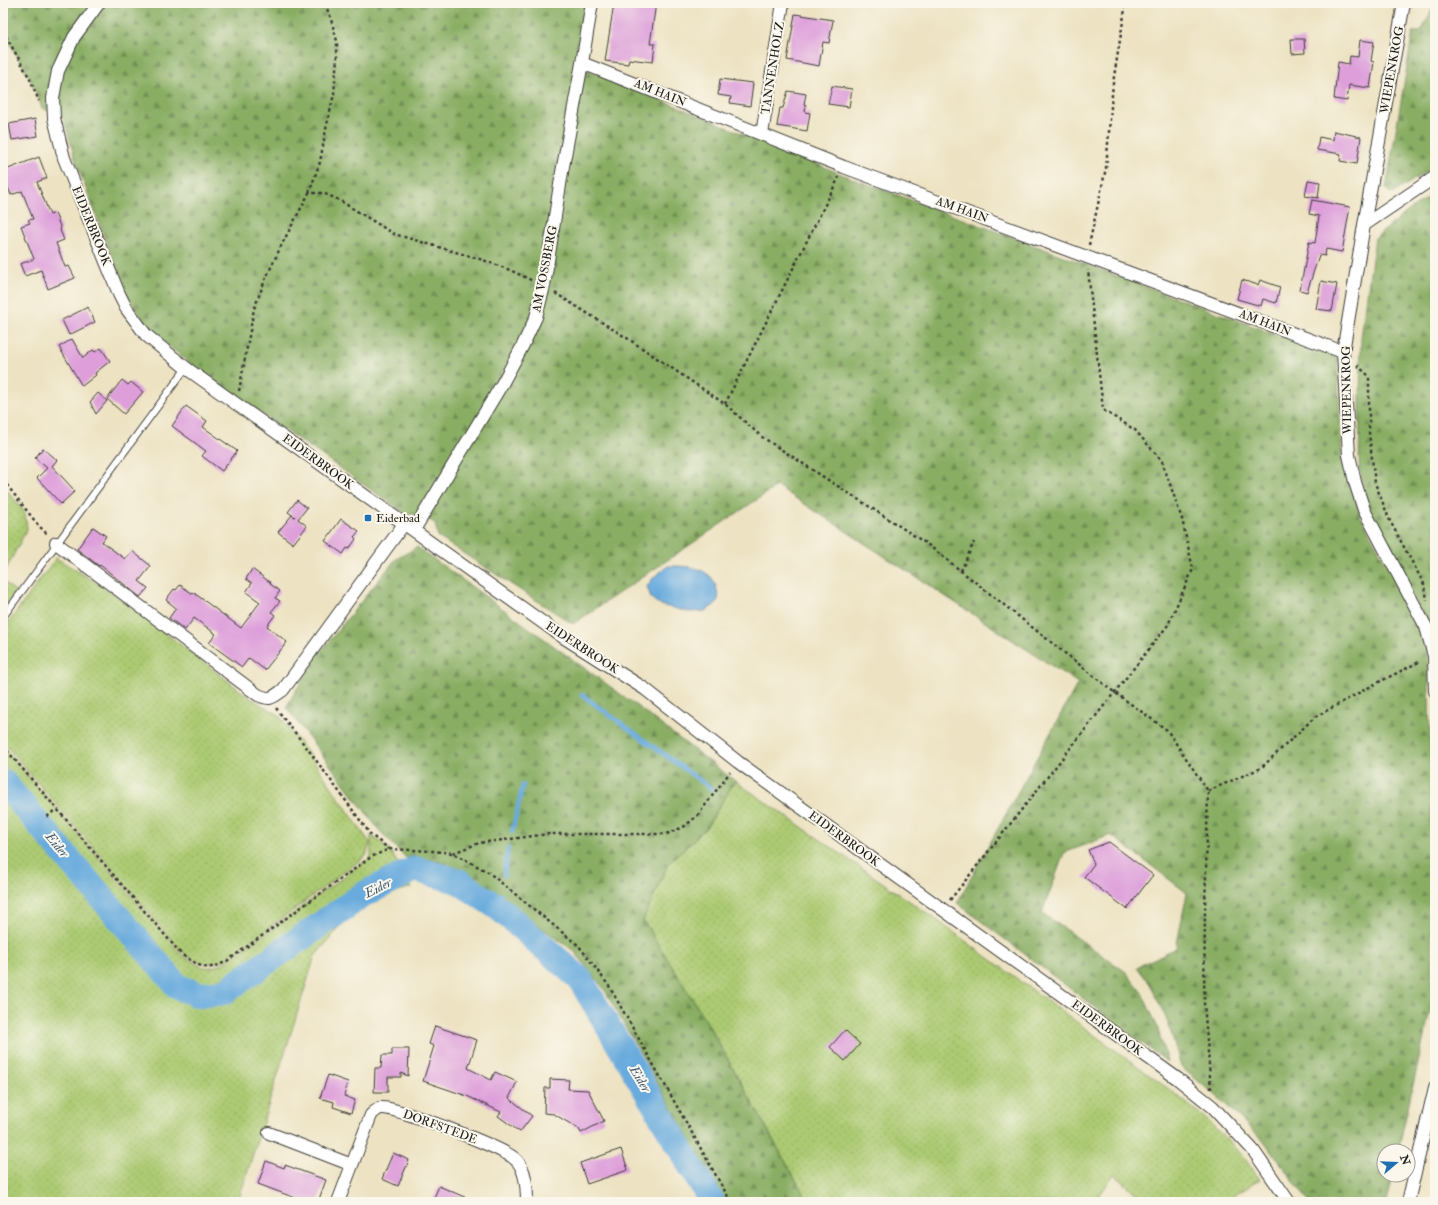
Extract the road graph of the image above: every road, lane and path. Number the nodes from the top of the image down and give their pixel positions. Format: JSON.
{"nodes":[{"id":1,"x":99,"y":3,"type":"edge"},
{"id":2,"x":322,"y":3,"type":"edge"},
{"id":3,"x":592,"y":3,"type":"edge"},
{"id":4,"x":783,"y":3,"type":"edge"},
{"id":5,"x":1126,"y":3,"type":"edge"},
{"id":6,"x":1404,"y":3,"type":"edge"},
{"id":7,"x":3,"y":31,"type":"edge"},
{"id":8,"x":582,"y":63,"type":"junction"},
{"id":9,"x":40,"y":102,"type":"dead end"},
{"id":10,"x":762,"y":134,"type":"junction"},
{"id":11,"x":844,"y":167,"type":"junction"},
{"id":12,"x":1435,"y":177,"type":"edge"},
{"id":13,"x":309,"y":193,"type":"junction"},
{"id":14,"x":1364,"y":225,"type":"junction"},
{"id":15,"x":1086,"y":256,"type":"junction"},
{"id":16,"x":544,"y":286,"type":"junction"},
{"id":17,"x":1343,"y":352,"type":"junction"},
{"id":18,"x":186,"y":368,"type":"junction"},
{"id":19,"x":725,"y":404,"type":"junction"},
{"id":20,"x":239,"y":405,"type":"junction"},
{"id":21,"x":3,"y":480,"type":"edge"},
{"id":22,"x":409,"y":527,"type":"junction"},
{"id":23,"x":974,"y":542,"type":"dead end"},
{"id":24,"x":56,"y":543,"type":"junction"},
{"id":25,"x":961,"y":571,"type":"junction"},
{"id":26,"x":1428,"y":601,"type":"dead end"},
{"id":27,"x":3,"y":617,"type":"edge"},
{"id":28,"x":1434,"y":656,"type":"junction"},
{"id":29,"x":1435,"y":691,"type":"edge"},
{"id":30,"x":1114,"y":692,"type":"junction"},
{"id":31,"x":270,"y":698,"type":"junction"},
{"id":32,"x":3,"y":746,"type":"edge"},
{"id":33,"x":738,"y":762,"type":"junction"},
{"id":34,"x":1208,"y":791,"type":"junction"},
{"id":35,"x":56,"y":809,"type":"junction"},
{"id":36,"x":47,"y":817,"type":"dead end"},
{"id":37,"x":389,"y":849,"type":"junction"},
{"id":38,"x":452,"y":853,"type":"junction"},
{"id":39,"x":961,"y":887,"type":"dead end"},
{"id":40,"x":1435,"y":1087,"type":"edge"},
{"id":41,"x":1212,"y":1107,"type":"junction"},
{"id":42,"x":270,"y":1133,"type":"dead end"},
{"id":43,"x":352,"y":1165,"type":"junction"},
{"id":44,"x":338,"y":1202,"type":"edge"},
{"id":45,"x":528,"y":1202,"type":"edge"},
{"id":46,"x":731,"y":1202,"type":"edge"},
{"id":47,"x":1289,"y":1202,"type":"edge"},
{"id":48,"x":1408,"y":1202,"type":"edge"}],
"edges":[{"from":1,"to":18,"type":"street","name":"EIDERBROOK"},
{"from":2,"to":13,"type":"path"},
{"from":3,"to":8,"type":"street","name":"AM VOSSBERG"},
{"from":4,"to":10,"type":"street","name":"TANNENHOLZ"},
{"from":5,"to":15,"type":"path"},
{"from":6,"to":14,"type":"street","name":"WIEPENKROG"},
{"from":7,"to":9,"type":"path"},
{"from":8,"to":10,"type":"street","name":"AM HAIN"},
{"from":8,"to":16,"type":"street","name":"AM VOSSBERG"},
{"from":10,"to":11,"type":"street","name":"AM HAIN"},
{"from":11,"to":15,"type":"street","name":"AM HAIN"},
{"from":11,"to":19,"type":"path"},
{"from":12,"to":14,"type":"street"},
{"from":13,"to":16,"type":"path"},
{"from":13,"to":20,"type":"path"},
{"from":14,"to":17,"type":"street","name":"WIEPENKROG"},
{"from":15,"to":17,"type":"street","name":"AM HAIN"},
{"from":15,"to":30,"type":"path"},
{"from":16,"to":19,"type":"path"},
{"from":16,"to":22,"type":"street","name":"AM VOSSBERG"},
{"from":17,"to":26,"type":"path"},
{"from":17,"to":28,"type":"street","name":"WIEPENKROG"},
{"from":18,"to":20,"type":"street","name":"EIDERBROOK"},
{"from":18,"to":24,"type":"lane"},
{"from":19,"to":25,"type":"path"},
{"from":20,"to":22,"type":"street","name":"EIDERBROOK"},
{"from":21,"to":24,"type":"path"},
{"from":22,"to":31,"type":"street","name":"AM VOSSBERG"},
{"from":22,"to":33,"type":"street","name":"EIDERBROOK"},
{"from":23,"to":25,"type":"path"},
{"from":24,"to":27,"type":"lane"},
{"from":24,"to":31,"type":"street"},
{"from":25,"to":30,"type":"path"},
{"from":28,"to":29,"type":"street","name":"WIEPENKROG"},
{"from":28,"to":34,"type":"path"},
{"from":30,"to":34,"type":"path"},
{"from":30,"to":39,"type":"path"},
{"from":31,"to":37,"type":"path"},
{"from":32,"to":35,"type":"path"},
{"from":33,"to":38,"type":"path"},
{"from":33,"to":41,"type":"street","name":"EIDERBROOK"},
{"from":34,"to":41,"type":"path"},
{"from":35,"to":36,"type":"path"},
{"from":35,"to":37,"type":"path"},
{"from":37,"to":38,"type":"path"},
{"from":38,"to":46,"type":"path"},
{"from":40,"to":48,"type":"street"},
{"from":41,"to":47,"type":"street","name":"EIDERBROOK"},
{"from":42,"to":43,"type":"street"},
{"from":43,"to":44,"type":"street","name":"DORFSTEDE"},
{"from":43,"to":45,"type":"street","name":"DORFSTEDE"}]}
